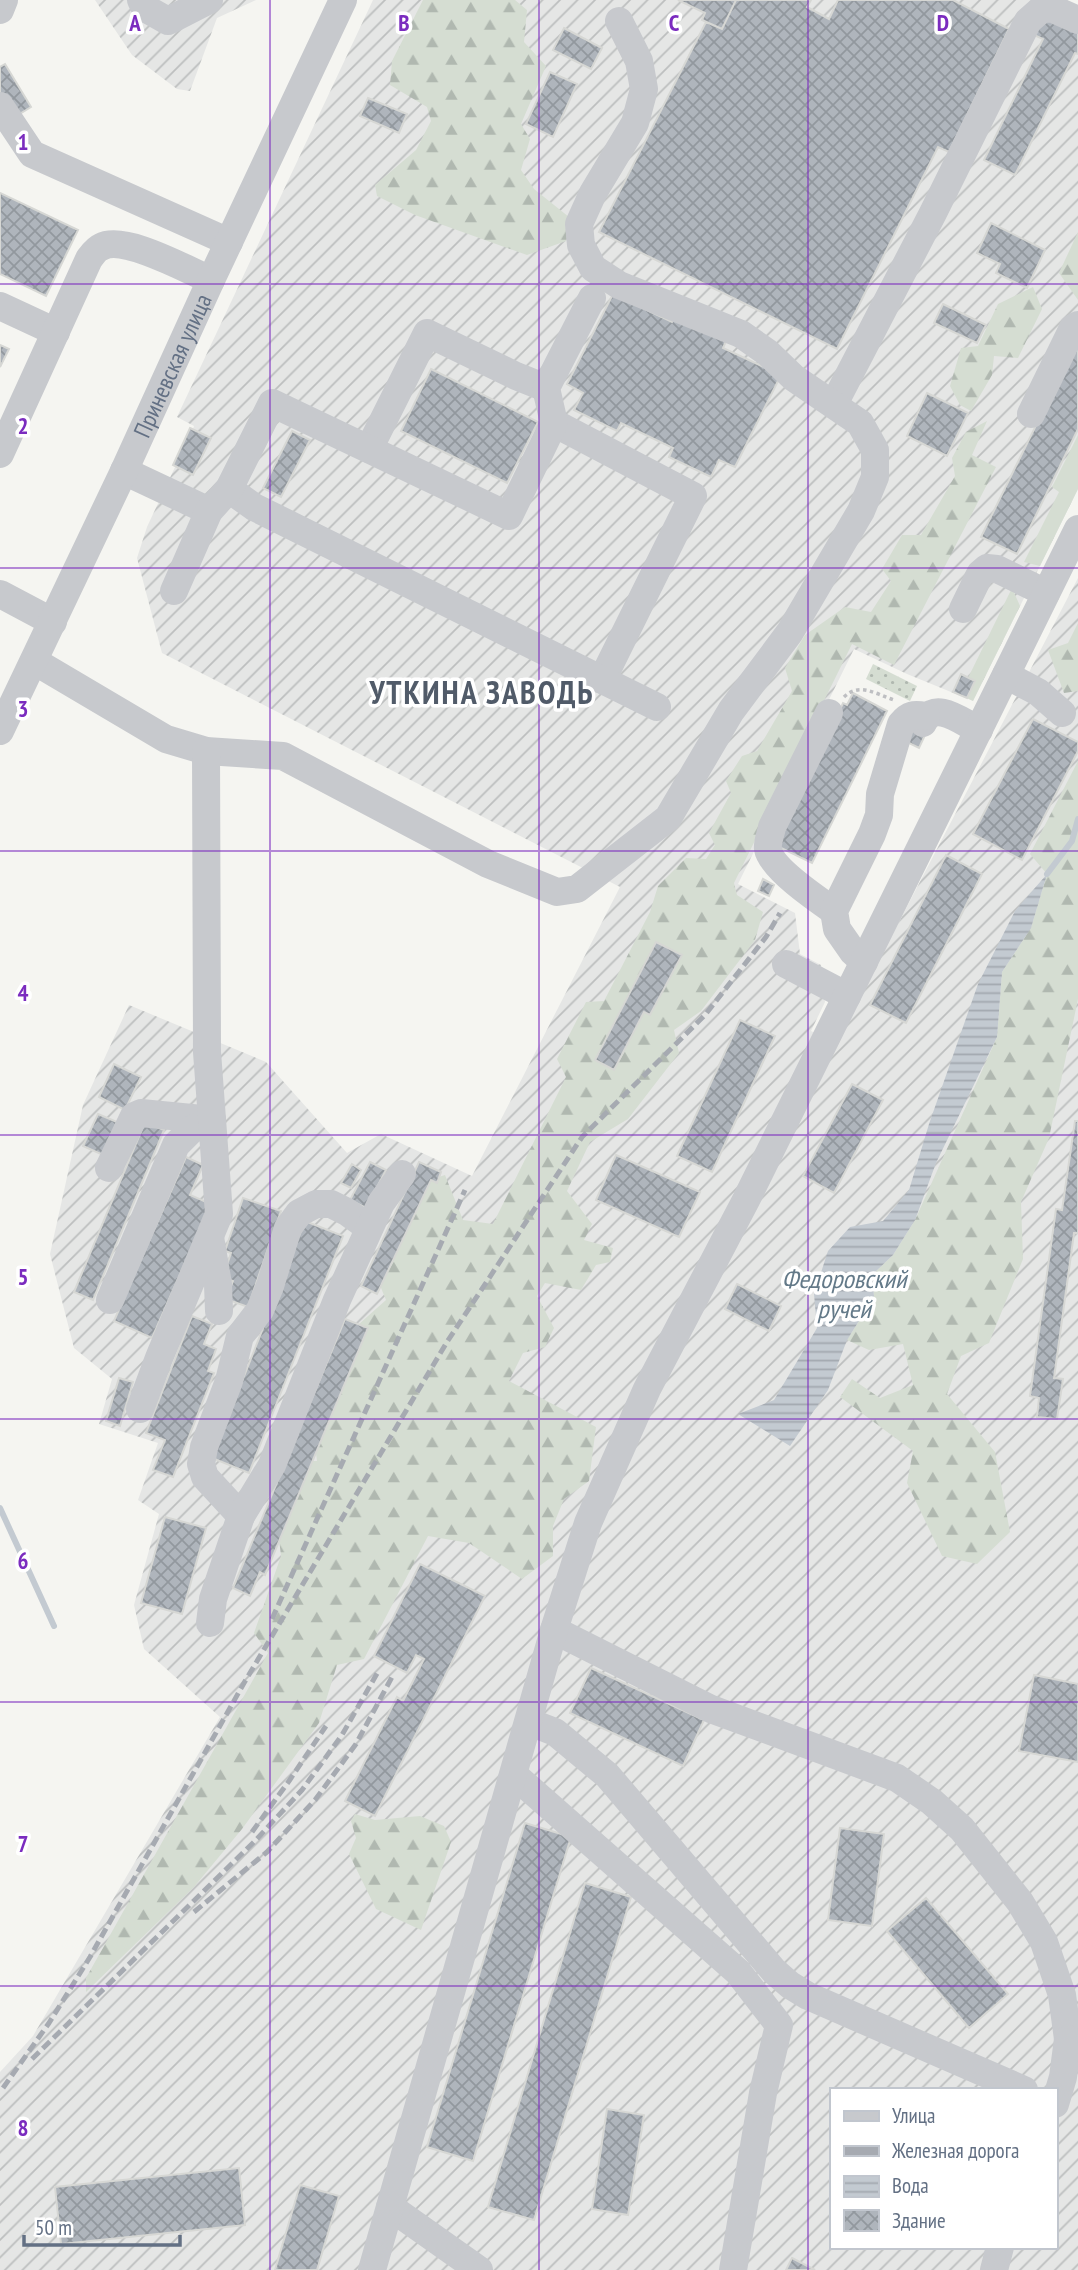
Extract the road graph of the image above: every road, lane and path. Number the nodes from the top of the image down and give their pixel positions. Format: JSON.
{"nodes":[{"id":1,"x":4,"y":0,"type":"edge"},
{"id":2,"x":141,"y":0,"type":"edge"},
{"id":3,"x":209,"y":0,"type":"edge"},
{"id":4,"x":343,"y":0,"type":"edge"},
{"id":5,"x":0,"y":10,"type":"edge"},
{"id":6,"x":1078,"y":20,"type":"edge"},
{"id":7,"x":619,"y":21,"type":"dead end"},
{"id":8,"x":0,"y":106,"type":"edge"},
{"id":9,"x":168,"y":214,"type":"junction"},
{"id":10,"x":229,"y":242,"type":"junction"},
{"id":11,"x":151,"y":254,"type":"junction"},
{"id":12,"x":211,"y":280,"type":"junction"},
{"id":13,"x":592,"y":298,"type":"dead end"},
{"id":14,"x":0,"y":306,"type":"edge"},
{"id":15,"x":1078,"y":325,"type":"edge"},
{"id":16,"x":55,"y":332,"type":"junction"},
{"id":17,"x":546,"y":388,"type":"junction"},
{"id":18,"x":834,"y":404,"type":"junction"},
{"id":19,"x":1031,"y":414,"type":"dead end"},
{"id":20,"x":554,"y":423,"type":"junction"},
{"id":21,"x":369,"y":449,"type":"junction"},
{"id":22,"x":0,"y":454,"type":"edge"},
{"id":23,"x":124,"y":471,"type":"junction"},
{"id":24,"x":229,"y":489,"type":"junction"},
{"id":25,"x":209,"y":511,"type":"junction"},
{"id":26,"x":1078,"y":529,"type":"edge"},
{"id":27,"x":174,"y":591,"type":"dead end"},
{"id":28,"x":1046,"y":593,"type":"junction"},
{"id":29,"x":0,"y":594,"type":"edge"},
{"id":30,"x":963,"y":609,"type":"dead end"},
{"id":31,"x":53,"y":622,"type":"junction"},
{"id":32,"x":34,"y":661,"type":"junction"},
{"id":33,"x":1006,"y":675,"type":"junction"},
{"id":34,"x":602,"y":680,"type":"junction"},
{"id":35,"x":657,"y":707,"type":"dead end"},
{"id":36,"x":829,"y":713,"type":"dead end"},
{"id":37,"x":1062,"y":713,"type":"dead end"},
{"id":38,"x":979,"y":730,"type":"junction"},
{"id":39,"x":0,"y":731,"type":"edge"},
{"id":40,"x":206,"y":751,"type":"junction"},
{"id":41,"x":834,"y":911,"type":"junction"},
{"id":42,"x":864,"y":962,"type":"junction"},
{"id":43,"x":786,"y":964,"type":"dead end"},
{"id":44,"x":847,"y":996,"type":"junction"},
{"id":45,"x":212,"y":1120,"type":"junction"},
{"id":46,"x":109,"y":1168,"type":"dead end"},
{"id":47,"x":402,"y":1174,"type":"dead end"},
{"id":48,"x":369,"y":1228,"type":"junction"},
{"id":49,"x":210,"y":1237,"type":"junction"},
{"id":50,"x":188,"y":1289,"type":"junction"},
{"id":51,"x":110,"y":1300,"type":"dead end"},
{"id":52,"x":219,"y":1311,"type":"junction"},
{"id":53,"x":240,"y":1336,"type":"junction"},
{"id":54,"x":140,"y":1409,"type":"dead end"},
{"id":55,"x":241,"y":1517,"type":"junction"},
{"id":56,"x":210,"y":1623,"type":"dead end"},
{"id":57,"x":554,"y":1630,"type":"junction"},
{"id":58,"x":529,"y":1722,"type":"junction"},
{"id":59,"x":514,"y":1775,"type":"junction"},
{"id":60,"x":1073,"y":2041,"type":"edge"},
{"id":61,"x":1019,"y":2088,"type":"edge"},
{"id":62,"x":1057,"y":2097,"type":"edge"},
{"id":63,"x":390,"y":2207,"type":"junction"},
{"id":64,"x":999,"y":2249,"type":"edge"},
{"id":65,"x":372,"y":2270,"type":"edge"},
{"id":66,"x":479,"y":2270,"type":"edge"},
{"id":67,"x":733,"y":2270,"type":"edge"},
{"id":68,"x":994,"y":2270,"type":"edge"}],
"edges":[{"from":1,"to":5,"type":"street"},
{"from":2,"to":3,"type":"street"},
{"from":4,"to":10,"type":"street","name":"Приневская улица"},
{"from":6,"to":18,"type":"street"},
{"from":7,"to":18,"type":"street"},
{"from":8,"to":9,"type":"street"},
{"from":9,"to":10,"type":"street"},
{"from":9,"to":11,"type":"street"},
{"from":10,"to":12,"type":"street","name":"Приневская улица"},
{"from":11,"to":12,"type":"street"},
{"from":11,"to":16,"type":"street"},
{"from":12,"to":23,"type":"street","name":"Приневская улица"},
{"from":13,"to":17,"type":"street"},
{"from":14,"to":16,"type":"street"},
{"from":15,"to":19,"type":"street"},
{"from":16,"to":22,"type":"street"},
{"from":17,"to":20,"type":"street"},
{"from":17,"to":21,"type":"street"},
{"from":18,"to":40,"type":"street"},
{"from":20,"to":21,"type":"street"},
{"from":20,"to":34,"type":"street"},
{"from":21,"to":24,"type":"street"},
{"from":23,"to":25,"type":"street"},
{"from":23,"to":31,"type":"street","name":"Приневская улица"},
{"from":24,"to":25,"type":"street"},
{"from":24,"to":34,"type":"street"},
{"from":25,"to":27,"type":"street"},
{"from":26,"to":28,"type":"street"},
{"from":28,"to":30,"type":"street"},
{"from":28,"to":33,"type":"street"},
{"from":29,"to":31,"type":"street"},
{"from":31,"to":32,"type":"street","name":"Приневская улица"},
{"from":32,"to":39,"type":"street","name":"Приневская улица"},
{"from":32,"to":40,"type":"street"},
{"from":33,"to":37,"type":"street"},
{"from":33,"to":38,"type":"street"},
{"from":34,"to":35,"type":"street"},
{"from":36,"to":41,"type":"street"},
{"from":38,"to":41,"type":"street"},
{"from":38,"to":42,"type":"street"},
{"from":40,"to":45,"type":"street"},
{"from":41,"to":42,"type":"street"},
{"from":42,"to":44,"type":"street"},
{"from":43,"to":44,"type":"street"},
{"from":44,"to":57,"type":"street"},
{"from":45,"to":46,"type":"street"},
{"from":45,"to":49,"type":"street"},
{"from":45,"to":51,"type":"street"},
{"from":47,"to":48,"type":"street"},
{"from":48,"to":53,"type":"street"},
{"from":48,"to":55,"type":"street"},
{"from":49,"to":50,"type":"street"},
{"from":49,"to":52,"type":"street"},
{"from":50,"to":52,"type":"street"},
{"from":50,"to":54,"type":"street"},
{"from":52,"to":53,"type":"street"},
{"from":53,"to":55,"type":"street"},
{"from":55,"to":56,"type":"street"},
{"from":57,"to":58,"type":"street"},
{"from":57,"to":60,"type":"street"},
{"from":58,"to":59,"type":"street"},
{"from":58,"to":61,"type":"street"},
{"from":59,"to":63,"type":"street"},
{"from":59,"to":67,"type":"street"},
{"from":60,"to":62,"type":"street"},
{"from":63,"to":65,"type":"street"},
{"from":63,"to":66,"type":"street"},
{"from":64,"to":68,"type":"street"}]}
